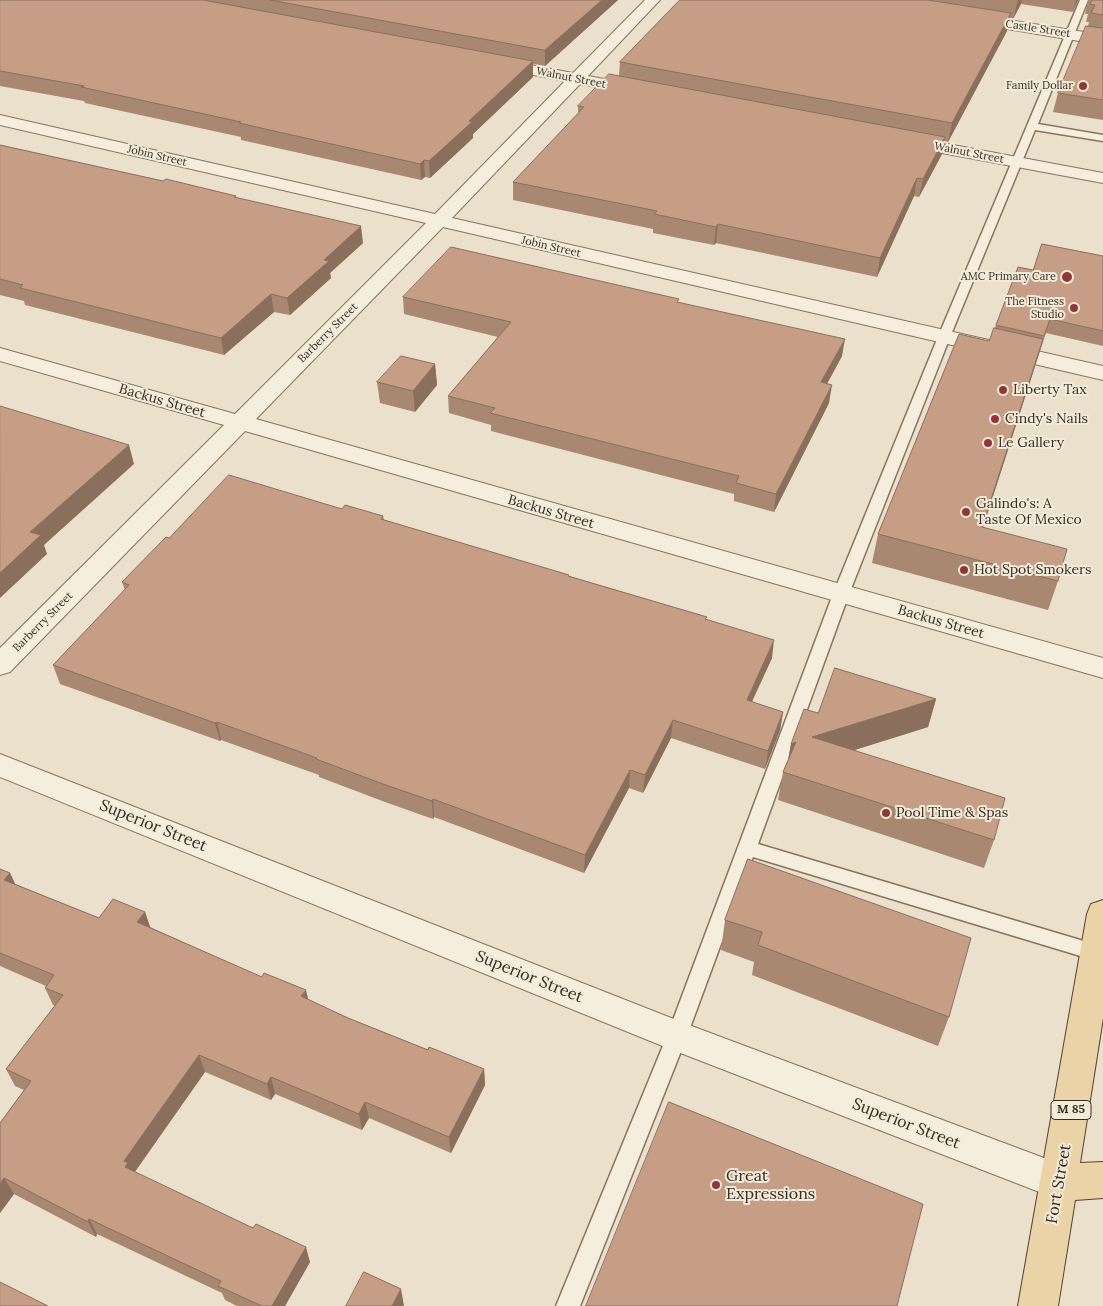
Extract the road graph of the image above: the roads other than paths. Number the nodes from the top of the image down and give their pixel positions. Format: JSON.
{"nodes":[{"id":1,"x":653,"y":0,"type":"edge"},
{"id":2,"x":1084,"y":0,"type":"edge"},
{"id":3,"x":952,"y":16,"type":"edge"},
{"id":4,"x":1069,"y":34,"type":"junction"},
{"id":5,"x":1103,"y":40,"type":"edge"},
{"id":6,"x":487,"y":62,"type":"edge"},
{"id":7,"x":577,"y":79,"type":"junction"},
{"id":8,"x":650,"y":92,"type":"edge"},
{"id":9,"x":0,"y":120,"type":"edge"},
{"id":10,"x":1032,"y":126,"type":"junction"},
{"id":11,"x":891,"y":138,"type":"edge"},
{"id":12,"x":1103,"y":138,"type":"edge"},
{"id":13,"x":1016,"y":162,"type":"junction"},
{"id":14,"x":1103,"y":178,"type":"edge"},
{"id":15,"x":438,"y":221,"type":"junction"},
{"id":16,"x":944,"y":337,"type":"junction"},
{"id":17,"x":0,"y":354,"type":"edge"},
{"id":18,"x":1103,"y":373,"type":"edge"},
{"id":19,"x":238,"y":423,"type":"junction"},
{"id":20,"x":841,"y":594,"type":"junction"},
{"id":21,"x":0,"y":665,"type":"edge"},
{"id":22,"x":1103,"y":668,"type":"edge"},
{"id":23,"x":0,"y":765,"type":"edge"},
{"id":24,"x":747,"y":848,"type":"junction"},
{"id":25,"x":1103,"y":914,"type":"edge"},
{"id":26,"x":1097,"y":953,"type":"junction"},
{"id":27,"x":678,"y":1036,"type":"junction"},
{"id":28,"x":1103,"y":1180,"type":"edge"},
{"id":29,"x":1060,"y":1182,"type":"junction"},
{"id":30,"x":568,"y":1306,"type":"edge"},
{"id":31,"x":1038,"y":1306,"type":"edge"}],
"edges":[{"from":1,"to":7,"type":"street","name":"Barberry Street"},
{"from":2,"to":4,"type":"lane"},
{"from":3,"to":4,"type":"street","name":"Castle Street"},
{"from":4,"to":5,"type":"street","name":"Castle Street"},
{"from":4,"to":10,"type":"lane"},
{"from":6,"to":7,"type":"street","name":"Walnut Street"},
{"from":7,"to":8,"type":"street","name":"Walnut Street"},
{"from":7,"to":15,"type":"street","name":"Barberry Street"},
{"from":9,"to":15,"type":"street","name":"Jobin Street"},
{"from":10,"to":12,"type":"lane"},
{"from":10,"to":13,"type":"lane"},
{"from":11,"to":13,"type":"street","name":"Walnut Street"},
{"from":13,"to":14,"type":"street","name":"Walnut Street"},
{"from":13,"to":16,"type":"lane"},
{"from":15,"to":16,"type":"street","name":"Jobin Street"},
{"from":15,"to":19,"type":"street","name":"Barberry Street"},
{"from":16,"to":18,"type":"street","name":"Jobin Street"},
{"from":16,"to":20,"type":"lane"},
{"from":17,"to":19,"type":"street","name":"Backus Street"},
{"from":19,"to":20,"type":"street","name":"Backus Street"},
{"from":19,"to":21,"type":"street","name":"Barberry Street"},
{"from":20,"to":22,"type":"street","name":"Backus Street"},
{"from":20,"to":24,"type":"lane"},
{"from":23,"to":27,"type":"street","name":"Superior Street"},
{"from":24,"to":26,"type":"lane"},
{"from":24,"to":27,"type":"lane"},
{"from":25,"to":26,"type":"main road","name":"Fort Street","number":"M 85"},
{"from":26,"to":29,"type":"main road","name":"Fort Street","number":"M 85"},
{"from":27,"to":29,"type":"street","name":"Superior Street"},
{"from":27,"to":30,"type":"lane"},
{"from":28,"to":29,"type":"main road"},
{"from":29,"to":31,"type":"main road","name":"Fort Street","number":"M 85"}]}
